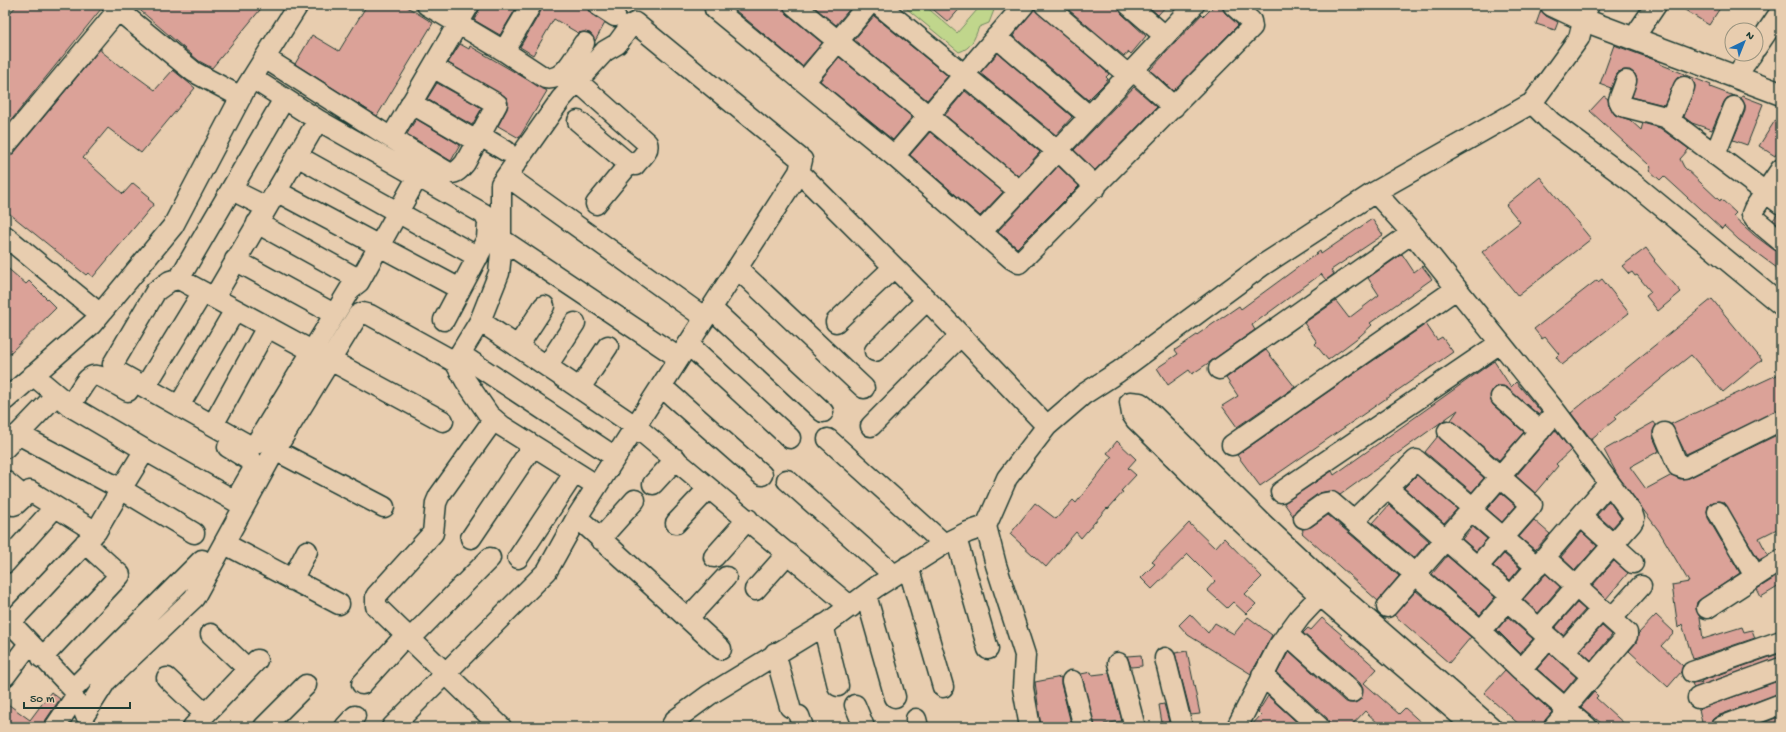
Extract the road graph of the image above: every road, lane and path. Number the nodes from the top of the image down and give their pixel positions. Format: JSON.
{"nodes":[{"id":1,"x":298,"y":5,"type":"edge"},
{"id":2,"x":427,"y":5,"type":"edge"},
{"id":3,"x":469,"y":5,"type":"edge"},
{"id":4,"x":531,"y":5,"type":"edge"},
{"id":5,"x":598,"y":5,"type":"edge"},
{"id":6,"x":718,"y":5,"type":"edge"},
{"id":7,"x":794,"y":5,"type":"edge"},
{"id":8,"x":868,"y":5,"type":"edge"},
{"id":9,"x":878,"y":5,"type":"edge"},
{"id":10,"x":1024,"y":5,"type":"edge"},
{"id":11,"x":1045,"y":5,"type":"edge"},
{"id":12,"x":1129,"y":5,"type":"edge"},
{"id":13,"x":1194,"y":5,"type":"edge"},
{"id":14,"x":1233,"y":5,"type":"edge"},
{"id":15,"x":1552,"y":5,"type":"edge"},
{"id":16,"x":1656,"y":5,"type":"edge"},
{"id":17,"x":115,"y":8,"type":"edge"},
{"id":18,"x":1584,"y":10,"type":"edge"},
{"id":19,"x":1781,"y":12,"type":"edge"},
{"id":20,"x":615,"y":16,"type":"dead end"},
{"id":21,"x":458,"y":24,"type":"junction"},
{"id":22,"x":1639,"y":30,"type":"junction"},
{"id":23,"x":1165,"y":36,"type":"junction"},
{"id":24,"x":1764,"y":36,"type":"edge"},
{"id":25,"x":996,"y":37,"type":"junction"},
{"id":26,"x":838,"y":41,"type":"junction"},
{"id":27,"x":584,"y":43,"type":"dead end"},
{"id":28,"x":504,"y":52,"type":"junction"},
{"id":29,"x":1724,"y":55,"type":"edge"},
{"id":30,"x":265,"y":58,"type":"junction"},
{"id":31,"x":1747,"y":62,"type":"edge"},
{"id":32,"x":433,"y":67,"type":"junction"},
{"id":33,"x":1130,"y":73,"type":"junction"},
{"id":34,"x":964,"y":75,"type":"junction"},
{"id":35,"x":252,"y":78,"type":"junction"},
{"id":36,"x":578,"y":81,"type":"junction"},
{"id":37,"x":1626,"y":81,"type":"dead end"},
{"id":38,"x":804,"y":82,"type":"junction"},
{"id":39,"x":1781,"y":84,"type":"edge"},
{"id":40,"x":1684,"y":87,"type":"dead end"},
{"id":41,"x":1781,"y":94,"type":"edge"},
{"id":42,"x":241,"y":97,"type":"junction"},
{"id":43,"x":284,"y":99,"type":"junction"},
{"id":44,"x":411,"y":103,"type":"junction"},
{"id":45,"x":1532,"y":103,"type":"junction"},
{"id":46,"x":1734,"y":107,"type":"dead end"},
{"id":47,"x":1174,"y":108,"type":"junction"},
{"id":48,"x":928,"y":116,"type":"junction"},
{"id":49,"x":1090,"y":116,"type":"junction"},
{"id":50,"x":318,"y":120,"type":"junction"},
{"id":51,"x":578,"y":120,"type":"dead end"},
{"id":52,"x":1670,"y":120,"type":"junction"},
{"id":53,"x":391,"y":138,"type":"junction"},
{"id":54,"x":478,"y":138,"type":"junction"},
{"id":55,"x":5,"y":146,"type":"edge"},
{"id":56,"x":506,"y":151,"type":"dead end"},
{"id":57,"x":1057,"y":151,"type":"junction"},
{"id":58,"x":1715,"y":155,"type":"junction"},
{"id":59,"x":297,"y":156,"type":"junction"},
{"id":60,"x":894,"y":156,"type":"junction"},
{"id":61,"x":629,"y":164,"type":"junction"},
{"id":62,"x":1781,"y":169,"type":"edge"},
{"id":63,"x":799,"y":172,"type":"junction"},
{"id":64,"x":418,"y":176,"type":"junction"},
{"id":65,"x":507,"y":176,"type":"junction"},
{"id":66,"x":1096,"y":187,"type":"junction"},
{"id":67,"x":232,"y":190,"type":"junction"},
{"id":68,"x":1019,"y":191,"type":"junction"},
{"id":69,"x":1375,"y":192,"type":"junction"},
{"id":70,"x":1774,"y":199,"type":"edge"},
{"id":71,"x":596,"y":204,"type":"dead end"},
{"id":72,"x":266,"y":207,"type":"junction"},
{"id":73,"x":398,"y":212,"type":"junction"},
{"id":74,"x":982,"y":231,"type":"junction"},
{"id":75,"x":1412,"y":233,"type":"junction"},
{"id":76,"x":5,"y":236,"type":"edge"},
{"id":77,"x":501,"y":239,"type":"junction"},
{"id":78,"x":1781,"y":241,"type":"edge"},
{"id":79,"x":378,"y":246,"type":"junction"},
{"id":80,"x":478,"y":257,"type":"junction"},
{"id":81,"x":235,"y":260,"type":"junction"},
{"id":82,"x":894,"y":267,"type":"junction"},
{"id":83,"x":737,"y":268,"type":"junction"},
{"id":84,"x":179,"y":279,"type":"junction"},
{"id":85,"x":360,"y":280,"type":"junction"},
{"id":86,"x":460,"y":289,"type":"junction"},
{"id":87,"x":1456,"y":289,"type":"junction"},
{"id":88,"x":208,"y":295,"type":"junction"},
{"id":89,"x":927,"y":300,"type":"junction"},
{"id":90,"x":1781,"y":305,"type":"edge"},
{"id":91,"x":544,"y":306,"type":"dead end"},
{"id":92,"x":235,"y":310,"type":"junction"},
{"id":93,"x":708,"y":313,"type":"junction"},
{"id":94,"x":100,"y":314,"type":"junction"},
{"id":95,"x":334,"y":314,"type":"junction"},
{"id":96,"x":444,"y":320,"type":"dead end"},
{"id":97,"x":480,"y":320,"type":"junction"},
{"id":98,"x":836,"y":322,"type":"dead end"},
{"id":99,"x":575,"y":323,"type":"dead end"},
{"id":100,"x":267,"y":327,"type":"junction"},
{"id":101,"x":961,"y":335,"type":"junction"},
{"id":102,"x":1500,"y":342,"type":"junction"},
{"id":103,"x":518,"y":346,"type":"junction"},
{"id":104,"x":608,"y":346,"type":"dead end"},
{"id":105,"x":312,"y":351,"type":"junction"},
{"id":106,"x":684,"y":351,"type":"junction"},
{"id":107,"x":875,"y":351,"type":"dead end"},
{"id":108,"x":457,"y":358,"type":"junction"},
{"id":109,"x":330,"y":360,"type":"junction"},
{"id":110,"x":547,"y":366,"type":"junction"},
{"id":111,"x":1219,"y":369,"type":"dead end"},
{"id":112,"x":1118,"y":372,"type":"junction"},
{"id":113,"x":33,"y":375,"type":"junction"},
{"id":114,"x":661,"y":386,"type":"junction"},
{"id":115,"x":145,"y":387,"type":"junction"},
{"id":116,"x":580,"y":388,"type":"junction"},
{"id":117,"x":864,"y":388,"type":"dead end"},
{"id":118,"x":1501,"y":397,"type":"dead end"},
{"id":119,"x":5,"y":400,"type":"edge"},
{"id":120,"x":63,"y":400,"type":"junction"},
{"id":121,"x":179,"y":406,"type":"junction"},
{"id":122,"x":823,"y":412,"type":"dead end"},
{"id":123,"x":1556,"y":412,"type":"junction"},
{"id":124,"x":494,"y":419,"type":"junction"},
{"id":125,"x":1781,"y":420,"type":"edge"},
{"id":126,"x":443,"y":421,"type":"dead end"},
{"id":127,"x":213,"y":425,"type":"junction"},
{"id":128,"x":635,"y":426,"type":"junction"},
{"id":129,"x":871,"y":426,"type":"dead end"},
{"id":130,"x":1048,"y":426,"type":"junction"},
{"id":131,"x":1448,"y":431,"type":"dead end"},
{"id":132,"x":1540,"y":431,"type":"junction"},
{"id":133,"x":1664,"y":433,"type":"dead end"},
{"id":134,"x":790,"y":438,"type":"dead end"},
{"id":135,"x":828,"y":439,"type":"dead end"},
{"id":136,"x":12,"y":441,"type":"edge"},
{"id":137,"x":533,"y":446,"type":"junction"},
{"id":138,"x":1232,"y":446,"type":"dead end"},
{"id":139,"x":145,"y":450,"type":"junction"},
{"id":140,"x":275,"y":450,"type":"junction"},
{"id":141,"x":615,"y":457,"type":"junction"},
{"id":142,"x":676,"y":459,"type":"junction"},
{"id":143,"x":575,"y":472,"type":"junction"},
{"id":144,"x":762,"y":475,"type":"dead end"},
{"id":145,"x":1500,"y":476,"type":"junction"},
{"id":146,"x":787,"y":480,"type":"dead end"},
{"id":147,"x":1609,"y":483,"type":"junction"},
{"id":148,"x":653,"y":484,"type":"dead end"},
{"id":149,"x":596,"y":485,"type":"junction"},
{"id":150,"x":709,"y":488,"type":"junction"},
{"id":151,"x":1387,"y":488,"type":"junction"},
{"id":152,"x":121,"y":489,"type":"junction"},
{"id":153,"x":9,"y":490,"type":"edge"},
{"id":154,"x":1281,"y":492,"type":"dead end"},
{"id":155,"x":636,"y":500,"type":"dead end"},
{"id":156,"x":55,"y":507,"type":"junction"},
{"id":157,"x":384,"y":507,"type":"dead end"},
{"id":158,"x":1472,"y":509,"type":"junction"},
{"id":159,"x":1718,"y":512,"type":"dead end"},
{"id":160,"x":1581,"y":516,"type":"junction"},
{"id":161,"x":576,"y":518,"type":"junction"},
{"id":162,"x":1304,"y":518,"type":"dead end"},
{"id":163,"x":748,"y":519,"type":"junction"},
{"id":164,"x":1353,"y":521,"type":"junction"},
{"id":165,"x":676,"y":523,"type":"dead end"},
{"id":166,"x":986,"y":526,"type":"junction"},
{"id":167,"x":194,"y":533,"type":"dead end"},
{"id":168,"x":1503,"y":537,"type":"junction"},
{"id":169,"x":90,"y":538,"type":"junction"},
{"id":170,"x":471,"y":538,"type":"dead end"},
{"id":171,"x":600,"y":539,"type":"junction"},
{"id":172,"x":1446,"y":539,"type":"junction"},
{"id":173,"x":950,"y":541,"type":"junction"},
{"id":174,"x":225,"y":544,"type":"junction"},
{"id":175,"x":1613,"y":544,"type":"junction"},
{"id":176,"x":307,"y":551,"type":"dead end"},
{"id":177,"x":788,"y":553,"type":"junction"},
{"id":178,"x":714,"y":557,"type":"dead end"},
{"id":179,"x":490,"y":558,"type":"dead end"},
{"id":180,"x":518,"y":558,"type":"dead end"},
{"id":181,"x":202,"y":560,"type":"dead end"},
{"id":182,"x":1781,"y":560,"type":"edge"},
{"id":183,"x":5,"y":563,"type":"edge"},
{"id":184,"x":1541,"y":563,"type":"junction"},
{"id":185,"x":1633,"y":563,"type":"dead end"},
{"id":186,"x":1477,"y":567,"type":"junction"},
{"id":187,"x":901,"y":571,"type":"junction"},
{"id":188,"x":1415,"y":574,"type":"junction"},
{"id":189,"x":1755,"y":576,"type":"junction"},
{"id":190,"x":726,"y":577,"type":"dead end"},
{"id":191,"x":292,"y":580,"type":"junction"},
{"id":192,"x":1641,"y":586,"type":"dead end"},
{"id":193,"x":1576,"y":587,"type":"junction"},
{"id":194,"x":755,"y":590,"type":"dead end"},
{"id":195,"x":1325,"y":590,"type":"junction"},
{"id":196,"x":1509,"y":599,"type":"junction"},
{"id":197,"x":858,"y":601,"type":"junction"},
{"id":198,"x":339,"y":604,"type":"dead end"},
{"id":199,"x":1387,"y":607,"type":"dead end"},
{"id":200,"x":1707,"y":608,"type":"dead end"},
{"id":201,"x":1607,"y":614,"type":"junction"},
{"id":202,"x":688,"y":618,"type":"junction"},
{"id":203,"x":7,"y":622,"type":"edge"},
{"id":204,"x":823,"y":625,"type":"junction"},
{"id":205,"x":1481,"y":631,"type":"junction"},
{"id":206,"x":211,"y":634,"type":"dead end"},
{"id":207,"x":1287,"y":634,"type":"junction"},
{"id":208,"x":408,"y":637,"type":"junction"},
{"id":209,"x":1551,"y":639,"type":"junction"},
{"id":210,"x":1781,"y":641,"type":"edge"},
{"id":211,"x":26,"y":648,"type":"junction"},
{"id":212,"x":721,"y":649,"type":"dead end"},
{"id":213,"x":988,"y":649,"type":"dead end"},
{"id":214,"x":776,"y":653,"type":"junction"},
{"id":215,"x":42,"y":658,"type":"junction"},
{"id":216,"x":1166,"y":658,"type":"dead end"},
{"id":217,"x":1118,"y":663,"type":"dead end"},
{"id":218,"x":1781,"y":668,"type":"edge"},
{"id":219,"x":1521,"y":670,"type":"junction"},
{"id":220,"x":1692,"y":672,"type":"dead end"},
{"id":221,"x":444,"y":673,"type":"junction"},
{"id":222,"x":1262,"y":675,"type":"junction"},
{"id":223,"x":5,"y":676,"type":"edge"},
{"id":224,"x":1592,"y":676,"type":"junction"},
{"id":225,"x":167,"y":678,"type":"dead end"},
{"id":226,"x":1072,"y":681,"type":"dead end"},
{"id":227,"x":1431,"y":682,"type":"junction"},
{"id":228,"x":362,"y":684,"type":"dead end"},
{"id":229,"x":306,"y":685,"type":"dead end"},
{"id":230,"x":838,"y":686,"type":"dead end"},
{"id":231,"x":943,"y":687,"type":"dead end"},
{"id":232,"x":1352,"y":692,"type":"dead end"},
{"id":233,"x":895,"y":697,"type":"dead end"},
{"id":234,"x":1698,"y":698,"type":"dead end"},
{"id":235,"x":1781,"y":704,"type":"edge"},
{"id":236,"x":855,"y":705,"type":"dead end"},
{"id":237,"x":1567,"y":709,"type":"junction"},
{"id":238,"x":84,"y":713,"type":"edge"},
{"id":239,"x":797,"y":717,"type":"edge"},
{"id":240,"x":199,"y":721,"type":"edge"},
{"id":241,"x":1027,"y":726,"type":"edge"},
{"id":242,"x":55,"y":727,"type":"edge"},
{"id":243,"x":264,"y":727,"type":"edge"},
{"id":244,"x":392,"y":727,"type":"edge"},
{"id":245,"x":501,"y":727,"type":"edge"},
{"id":246,"x":671,"y":727,"type":"edge"},
{"id":247,"x":864,"y":727,"type":"edge"},
{"id":248,"x":1084,"y":727,"type":"edge"},
{"id":249,"x":1134,"y":727,"type":"edge"},
{"id":250,"x":1182,"y":727,"type":"edge"},
{"id":251,"x":1237,"y":727,"type":"edge"},
{"id":252,"x":1319,"y":727,"type":"edge"},
{"id":253,"x":1474,"y":727,"type":"edge"},
{"id":254,"x":1491,"y":727,"type":"edge"},
{"id":255,"x":1554,"y":727,"type":"edge"},
{"id":256,"x":1587,"y":727,"type":"edge"},
{"id":257,"x":1722,"y":727,"type":"edge"}],
"edges":[{"from":1,"to":30,"type":"street"},
{"from":2,"to":21,"type":"street"},
{"from":3,"to":21,"type":"street"},
{"from":4,"to":28,"type":"street"},
{"from":5,"to":20,"type":"street"},
{"from":6,"to":38,"type":"street"},
{"from":7,"to":26,"type":"street"},
{"from":8,"to":26,"type":"street"},
{"from":9,"to":34,"type":"street"},
{"from":10,"to":25,"type":"street"},
{"from":11,"to":33,"type":"street"},
{"from":12,"to":23,"type":"street"},
{"from":13,"to":23,"type":"street"},
{"from":14,"to":47,"type":"street"},
{"from":15,"to":18,"type":"main road"},
{"from":16,"to":22,"type":"street"},
{"from":17,"to":42,"type":"street"},
{"from":17,"to":55,"type":"street"},
{"from":18,"to":22,"type":"main road"},
{"from":18,"to":41,"type":"main road"},
{"from":18,"to":45,"type":"street"},
{"from":19,"to":24,"type":"street"},
{"from":21,"to":28,"type":"street"},
{"from":21,"to":32,"type":"street"},
{"from":22,"to":29,"type":"main road"},
{"from":23,"to":33,"type":"street"},
{"from":25,"to":34,"type":"street"},
{"from":25,"to":49,"type":"street"},
{"from":26,"to":38,"type":"street"},
{"from":26,"to":48,"type":"street"},
{"from":27,"to":28,"type":"street"},
{"from":30,"to":35,"type":"street"},
{"from":30,"to":53,"type":"street"},
{"from":31,"to":39,"type":"main road"},
{"from":32,"to":44,"type":"street"},
{"from":32,"to":54,"type":"street"},
{"from":33,"to":47,"type":"street"},
{"from":33,"to":49,"type":"street"},
{"from":34,"to":48,"type":"street"},
{"from":34,"to":57,"type":"street"},
{"from":35,"to":42,"type":"street"},
{"from":35,"to":43,"type":"street"},
{"from":36,"to":61,"type":"street"},
{"from":36,"to":63,"type":"street"},
{"from":36,"to":65,"type":"street"},
{"from":37,"to":52,"type":"street"},
{"from":38,"to":60,"type":"street"},
{"from":40,"to":52,"type":"street"},
{"from":42,"to":94,"type":"street"},
{"from":43,"to":50,"type":"street"},
{"from":43,"to":67,"type":"street"},
{"from":44,"to":53,"type":"street"},
{"from":44,"to":54,"type":"street"},
{"from":45,"to":69,"type":"street"},
{"from":45,"to":90,"type":"street"},
{"from":46,"to":58,"type":"street"},
{"from":47,"to":66,"type":"street"},
{"from":48,"to":60,"type":"street"},
{"from":48,"to":68,"type":"street"},
{"from":49,"to":57,"type":"street"},
{"from":50,"to":59,"type":"street"},
{"from":50,"to":64,"type":"street"},
{"from":51,"to":61,"type":"street"},
{"from":52,"to":58,"type":"street"},
{"from":53,"to":54,"type":"street"},
{"from":54,"to":56,"type":"street"},
{"from":57,"to":66,"type":"street"},
{"from":57,"to":68,"type":"street"},
{"from":58,"to":70,"type":"street"},
{"from":59,"to":72,"type":"street"},
{"from":59,"to":73,"type":"street"},
{"from":60,"to":74,"type":"street"},
{"from":61,"to":71,"type":"street"},
{"from":62,"to":70,"type":"street"},
{"from":63,"to":82,"type":"street"},
{"from":63,"to":83,"type":"street"},
{"from":64,"to":73,"type":"street"},
{"from":64,"to":80,"type":"street"},
{"from":65,"to":77,"type":"street"},
{"from":65,"to":93,"type":"street"},
{"from":66,"to":74,"type":"street"},
{"from":67,"to":72,"type":"street"},
{"from":67,"to":84,"type":"street"},
{"from":68,"to":74,"type":"street"},
{"from":69,"to":75,"type":"street"},
{"from":69,"to":112,"type":"street"},
{"from":70,"to":78,"type":"street"},
{"from":72,"to":79,"type":"street"},
{"from":72,"to":81,"type":"street"},
{"from":72,"to":85,"type":"street"},
{"from":73,"to":79,"type":"street"},
{"from":73,"to":80,"type":"street"},
{"from":75,"to":87,"type":"street"},
{"from":75,"to":111,"type":"street"},
{"from":76,"to":94,"type":"street"},
{"from":77,"to":97,"type":"street"},
{"from":77,"to":106,"type":"street"},
{"from":79,"to":85,"type":"street"},
{"from":79,"to":86,"type":"street"},
{"from":80,"to":86,"type":"street"},
{"from":81,"to":88,"type":"street"},
{"from":81,"to":95,"type":"street"},
{"from":82,"to":89,"type":"street"},
{"from":82,"to":98,"type":"street"},
{"from":83,"to":93,"type":"street"},
{"from":83,"to":117,"type":"street"},
{"from":84,"to":88,"type":"street"},
{"from":84,"to":115,"type":"street"},
{"from":85,"to":95,"type":"street"},
{"from":86,"to":96,"type":"street"},
{"from":87,"to":102,"type":"street"},
{"from":87,"to":138,"type":"street"},
{"from":88,"to":92,"type":"street"},
{"from":88,"to":115,"type":"street"},
{"from":89,"to":101,"type":"street"},
{"from":89,"to":107,"type":"street"},
{"from":91,"to":103,"type":"street"},
{"from":92,"to":100,"type":"street"},
{"from":92,"to":121,"type":"street"},
{"from":93,"to":106,"type":"street"},
{"from":93,"to":122,"type":"street"},
{"from":94,"to":113,"type":"street"},
{"from":95,"to":105,"type":"street"},
{"from":97,"to":103,"type":"street"},
{"from":97,"to":108,"type":"street"},
{"from":99,"to":110,"type":"street"},
{"from":100,"to":105,"type":"street"},
{"from":100,"to":127,"type":"street"},
{"from":101,"to":129,"type":"street"},
{"from":101,"to":130,"type":"street"},
{"from":102,"to":123,"type":"street"},
{"from":102,"to":154,"type":"street"},
{"from":103,"to":110,"type":"street"},
{"from":104,"to":116,"type":"street"},
{"from":105,"to":127,"type":"street"},
{"from":106,"to":114,"type":"street"},
{"from":106,"to":134,"type":"street"},
{"from":108,"to":109,"type":"street"},
{"from":108,"to":124,"type":"street"},
{"from":108,"to":141,"type":"street"},
{"from":109,"to":126,"type":"street"},
{"from":109,"to":140,"type":"street"},
{"from":110,"to":116,"type":"street"},
{"from":112,"to":130,"type":"street"},
{"from":112,"to":195,"type":"street"},
{"from":113,"to":119,"type":"street"},
{"from":113,"to":120,"type":"street"},
{"from":114,"to":128,"type":"street"},
{"from":114,"to":144,"type":"street"},
{"from":115,"to":121,"type":"street"},
{"from":116,"to":128,"type":"street"},
{"from":118,"to":132,"type":"street"},
{"from":120,"to":136,"type":"street"},
{"from":120,"to":139,"type":"street"},
{"from":120,"to":139,"type":"street"},
{"from":121,"to":127,"type":"street"},
{"from":123,"to":132,"type":"street"},
{"from":123,"to":147,"type":"street"},
{"from":124,"to":137,"type":"street"},
{"from":124,"to":208,"type":"street"},
{"from":125,"to":133,"type":"street"},
{"from":128,"to":141,"type":"street"},
{"from":128,"to":142,"type":"street"},
{"from":130,"to":166,"type":"street"},
{"from":131,"to":145,"type":"street"},
{"from":132,"to":145,"type":"street"},
{"from":135,"to":173,"type":"street"},
{"from":136,"to":152,"type":"street"},
{"from":137,"to":143,"type":"street"},
{"from":137,"to":170,"type":"street"},
{"from":139,"to":152,"type":"street"},
{"from":140,"to":157,"type":"street"},
{"from":140,"to":174,"type":"street"},
{"from":141,"to":149,"type":"street"},
{"from":142,"to":148,"type":"street"},
{"from":142,"to":150,"type":"street"},
{"from":143,"to":149,"type":"street"},
{"from":143,"to":180,"type":"street"},
{"from":145,"to":158,"type":"street"},
{"from":145,"to":168,"type":"street"},
{"from":146,"to":187,"type":"street"},
{"from":147,"to":160,"type":"street"},
{"from":147,"to":175,"type":"street"},
{"from":149,"to":161,"type":"street"},
{"from":150,"to":163,"type":"street"},
{"from":150,"to":165,"type":"street"},
{"from":151,"to":158,"type":"street"},
{"from":151,"to":164,"type":"street"},
{"from":151,"to":172,"type":"street"},
{"from":152,"to":167,"type":"street"},
{"from":152,"to":169,"type":"street"},
{"from":153,"to":156,"type":"street"},
{"from":155,"to":171,"type":"street"},
{"from":156,"to":169,"type":"street"},
{"from":156,"to":183,"type":"street"},
{"from":158,"to":168,"type":"street"},
{"from":158,"to":172,"type":"street"},
{"from":159,"to":189,"type":"street"},
{"from":160,"to":175,"type":"street"},
{"from":160,"to":184,"type":"street"},
{"from":161,"to":171,"type":"street"},
{"from":161,"to":221,"type":"street"},
{"from":162,"to":164,"type":"street"},
{"from":163,"to":177,"type":"street"},
{"from":163,"to":178,"type":"street"},
{"from":164,"to":188,"type":"street"},
{"from":166,"to":173,"type":"street"},
{"from":166,"to":241,"type":"street"},
{"from":168,"to":184,"type":"street"},
{"from":168,"to":186,"type":"street"},
{"from":169,"to":203,"type":"street"},
{"from":169,"to":215,"type":"street"},
{"from":171,"to":202,"type":"street"},
{"from":172,"to":186,"type":"street"},
{"from":172,"to":188,"type":"street"},
{"from":173,"to":187,"type":"street"},
{"from":173,"to":213,"type":"street"},
{"from":174,"to":191,"type":"street"},
{"from":174,"to":238,"type":"street"},
{"from":175,"to":185,"type":"street"},
{"from":175,"to":193,"type":"street"},
{"from":176,"to":191,"type":"street"},
{"from":177,"to":194,"type":"street"},
{"from":177,"to":197,"type":"street"},
{"from":179,"to":208,"type":"street"},
{"from":181,"to":215,"type":"street"},
{"from":182,"to":189,"type":"street"},
{"from":184,"to":193,"type":"street"},
{"from":184,"to":196,"type":"street"},
{"from":186,"to":196,"type":"street"},
{"from":187,"to":197,"type":"street"},
{"from":187,"to":231,"type":"street"},
{"from":188,"to":199,"type":"street"},
{"from":188,"to":205,"type":"street"},
{"from":189,"to":200,"type":"street"},
{"from":190,"to":202,"type":"street"},
{"from":191,"to":198,"type":"street"},
{"from":192,"to":201,"type":"street"},
{"from":193,"to":201,"type":"street"},
{"from":193,"to":209,"type":"street"},
{"from":195,"to":207,"type":"street"},
{"from":195,"to":227,"type":"street"},
{"from":196,"to":205,"type":"street"},
{"from":196,"to":209,"type":"street"},
{"from":197,"to":204,"type":"street"},
{"from":197,"to":233,"type":"street"},
{"from":201,"to":209,"type":"street"},
{"from":201,"to":224,"type":"street"},
{"from":202,"to":212,"type":"street"},
{"from":203,"to":211,"type":"street"},
{"from":203,"to":215,"type":"street"},
{"from":204,"to":214,"type":"street"},
{"from":204,"to":230,"type":"street"},
{"from":205,"to":219,"type":"street"},
{"from":206,"to":240,"type":"street"},
{"from":207,"to":222,"type":"street"},
{"from":207,"to":232,"type":"street"},
{"from":208,"to":221,"type":"street"},
{"from":208,"to":228,"type":"street"},
{"from":209,"to":219,"type":"street"},
{"from":209,"to":224,"type":"street"},
{"from":210,"to":220,"type":"street"},
{"from":211,"to":223,"type":"street"},
{"from":211,"to":238,"type":"street"},
{"from":214,"to":239,"type":"street"},
{"from":214,"to":246,"type":"street"},
{"from":216,"to":250,"type":"street"},
{"from":217,"to":249,"type":"street"},
{"from":218,"to":234,"type":"street"},
{"from":219,"to":237,"type":"street"},
{"from":221,"to":244,"type":"street"},
{"from":221,"to":245,"type":"street"},
{"from":222,"to":251,"type":"street"},
{"from":222,"to":252,"type":"street"},
{"from":224,"to":237,"type":"street"},
{"from":225,"to":240,"type":"street"},
{"from":226,"to":248,"type":"street"},
{"from":227,"to":253,"type":"street"},
{"from":227,"to":254,"type":"street"},
{"from":229,"to":243,"type":"street"},
{"from":235,"to":257,"type":"street"},
{"from":236,"to":247,"type":"street"},
{"from":237,"to":255,"type":"street"},
{"from":237,"to":256,"type":"street"},
{"from":238,"to":242,"type":"street"}]}
